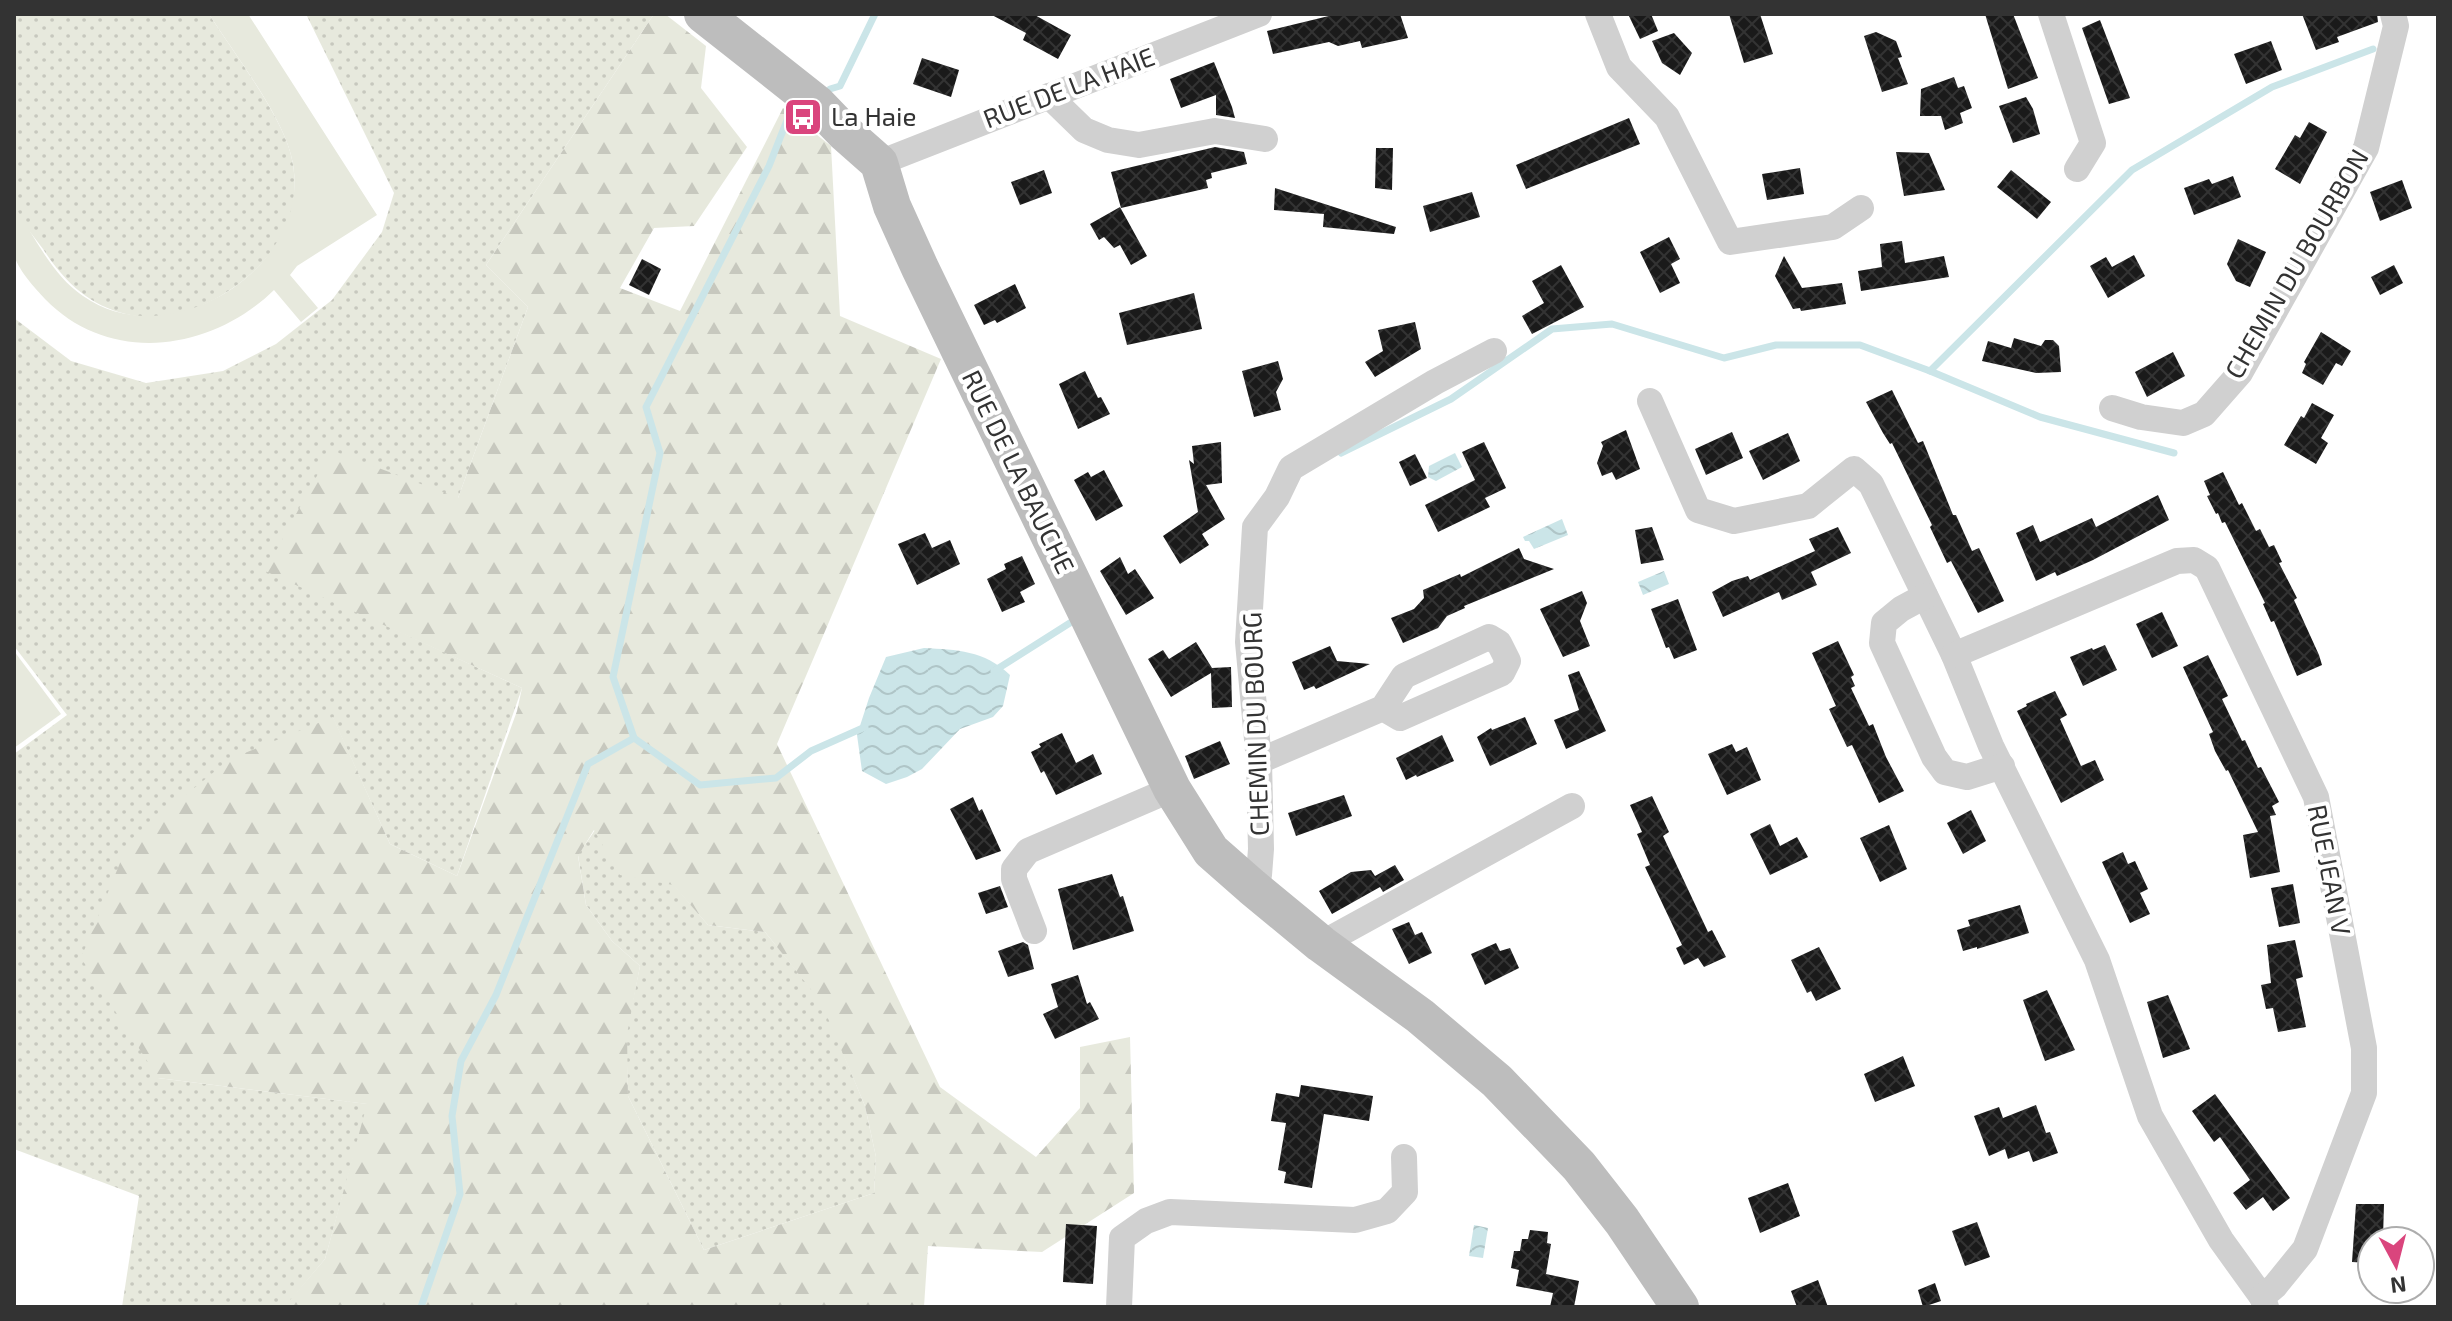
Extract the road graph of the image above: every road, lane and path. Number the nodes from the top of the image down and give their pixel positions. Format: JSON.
{"nodes":[{"id":1,"x":703,"y":14,"type":"edge"},
{"id":2,"x":1259,"y":14,"type":"edge"},
{"id":3,"x":1598,"y":14,"type":"edge"},
{"id":4,"x":2051,"y":14,"type":"edge"},
{"id":5,"x":2393,"y":14,"type":"edge"},
{"id":6,"x":1230,"y":20,"type":"edge"},
{"id":7,"x":1049,"y":96,"type":"junction"},
{"id":8,"x":1265,"y":139,"type":"dead end"},
{"id":9,"x":879,"y":163,"type":"junction"},
{"id":10,"x":2077,"y":169,"type":"dead end"},
{"id":11,"x":1861,"y":208,"type":"dead end"},
{"id":12,"x":1494,"y":351,"type":"dead end"},
{"id":13,"x":1650,"y":401,"type":"dead end"},
{"id":14,"x":2112,"y":408,"type":"dead end"},
{"id":15,"x":1925,"y":596,"type":"junction"},
{"id":16,"x":1954,"y":655,"type":"junction"},
{"id":17,"x":1383,"y":708,"type":"dead end"},
{"id":18,"x":1259,"y":761,"type":"junction"},
{"id":19,"x":2002,"y":766,"type":"junction"},
{"id":20,"x":1172,"y":789,"type":"junction"},
{"id":21,"x":1572,"y":806,"type":"dead end"},
{"id":22,"x":1252,"y":887,"type":"junction"},
{"id":23,"x":1034,"y":931,"type":"dead end"},
{"id":24,"x":1321,"y":944,"type":"junction"},
{"id":25,"x":1404,"y":1157,"type":"dead end"},
{"id":26,"x":2264,"y":1302,"type":"edge"},
{"id":27,"x":1119,"y":1307,"type":"edge"},
{"id":28,"x":1680,"y":1307,"type":"edge"}],
"edges":[{"from":1,"to":9,"type":"street"},
{"from":2,"to":6,"type":"street","name":"RUE DE LA HAIE"},
{"from":3,"to":11,"type":"street"},
{"from":4,"to":10,"type":"street"},
{"from":5,"to":14,"type":"street","name":"CHEMIN DU BOURBON"},
{"from":6,"to":7,"type":"street","name":"RUE DE LA HAIE"},
{"from":7,"to":8,"type":"street"},
{"from":7,"to":9,"type":"street","name":"RUE DE LA HAIE"},
{"from":9,"to":20,"type":"street","name":"RUE DE LA BAUCHE"},
{"from":12,"to":18,"type":"street","name":"CHEMIN DU BOURG"},
{"from":13,"to":15,"type":"street"},
{"from":15,"to":16,"type":"street"},
{"from":15,"to":19,"type":"street"},
{"from":16,"to":19,"type":"street"},
{"from":16,"to":26,"type":"street","name":"RUE JEAN V"},
{"from":17,"to":18,"type":"street"},
{"from":18,"to":22,"type":"street","name":"CHEMIN DU BOURG"},
{"from":19,"to":26,"type":"street"},
{"from":20,"to":22,"type":"street","name":"RUE DE LA BAUCHE"},
{"from":20,"to":23,"type":"street"},
{"from":21,"to":24,"type":"street"},
{"from":22,"to":24,"type":"street","name":"RUE DE LA BAUCHE"},
{"from":24,"to":28,"type":"street","name":"RUE DE LA BAUCHE"},
{"from":25,"to":27,"type":"street"}]}
